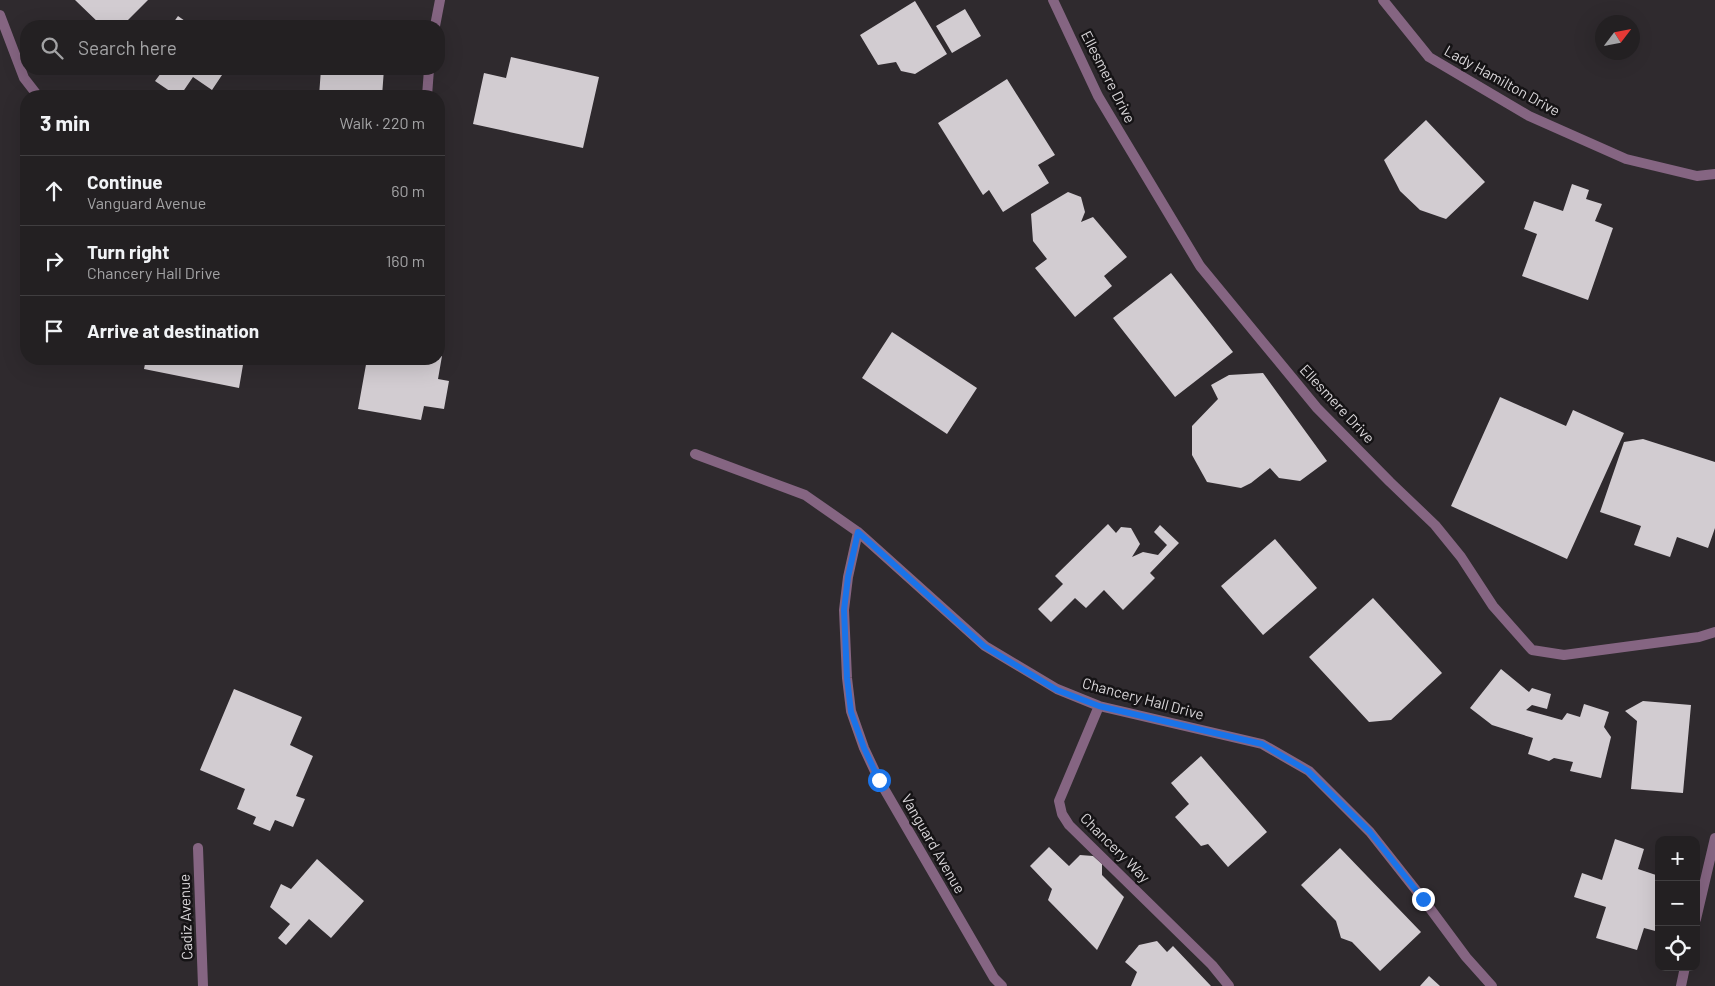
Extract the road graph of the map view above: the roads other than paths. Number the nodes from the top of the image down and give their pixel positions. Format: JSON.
{"nodes":[{"id":1,"x":440,"y":0,"type":"edge"},
{"id":2,"x":1053,"y":0,"type":"edge"},
{"id":3,"x":1383,"y":0,"type":"edge"},
{"id":4,"x":0,"y":15,"type":"edge"},
{"id":5,"x":436,"y":20,"type":"edge"},
{"id":6,"x":20,"y":68,"type":"edge"},
{"id":7,"x":23,"y":75,"type":"edge"},
{"id":8,"x":429,"y":75,"type":"edge"},
{"id":9,"x":33,"y":90,"type":"edge"},
{"id":10,"x":428,"y":90,"type":"edge"},
{"id":11,"x":1715,"y":174,"type":"edge"},
{"id":12,"x":695,"y":454,"type":"dead end"},
{"id":13,"x":858,"y":532,"type":"junction"},
{"id":14,"x":1715,"y":632,"type":"edge"},
{"id":15,"x":1099,"y":706,"type":"junction"},
{"id":16,"x":1715,"y":838,"type":"edge"},
{"id":17,"x":198,"y":848,"type":"dead end"},
{"id":18,"x":1700,"y":902,"type":"edge"},
{"id":19,"x":1684,"y":971,"type":"edge"},
{"id":20,"x":203,"y":986,"type":"edge"},
{"id":21,"x":1002,"y":986,"type":"edge"},
{"id":22,"x":1229,"y":986,"type":"edge"},
{"id":23,"x":1492,"y":986,"type":"edge"},
{"id":24,"x":1681,"y":986,"type":"edge"}],
"edges":[{"from":1,"to":5,"type":"street"},
{"from":2,"to":14,"type":"street","name":"Ellesmere Drive"},
{"from":3,"to":11,"type":"street","name":"Lady Hamilton Drive"},
{"from":4,"to":6,"type":"street"},
{"from":7,"to":9,"type":"street"},
{"from":8,"to":10,"type":"street"},
{"from":12,"to":13,"type":"street","name":"Chancery Hall Drive"},
{"from":13,"to":15,"type":"street","name":"Chancery Hall Drive"},
{"from":13,"to":21,"type":"street","name":"Vanguard Avenue"},
{"from":15,"to":22,"type":"street","name":"Chancery Way"},
{"from":15,"to":23,"type":"street","name":"Chancery Hall Drive"},
{"from":16,"to":18,"type":"street"},
{"from":17,"to":20,"type":"street","name":"Cadiz Avenue"},
{"from":19,"to":24,"type":"street"}]}
